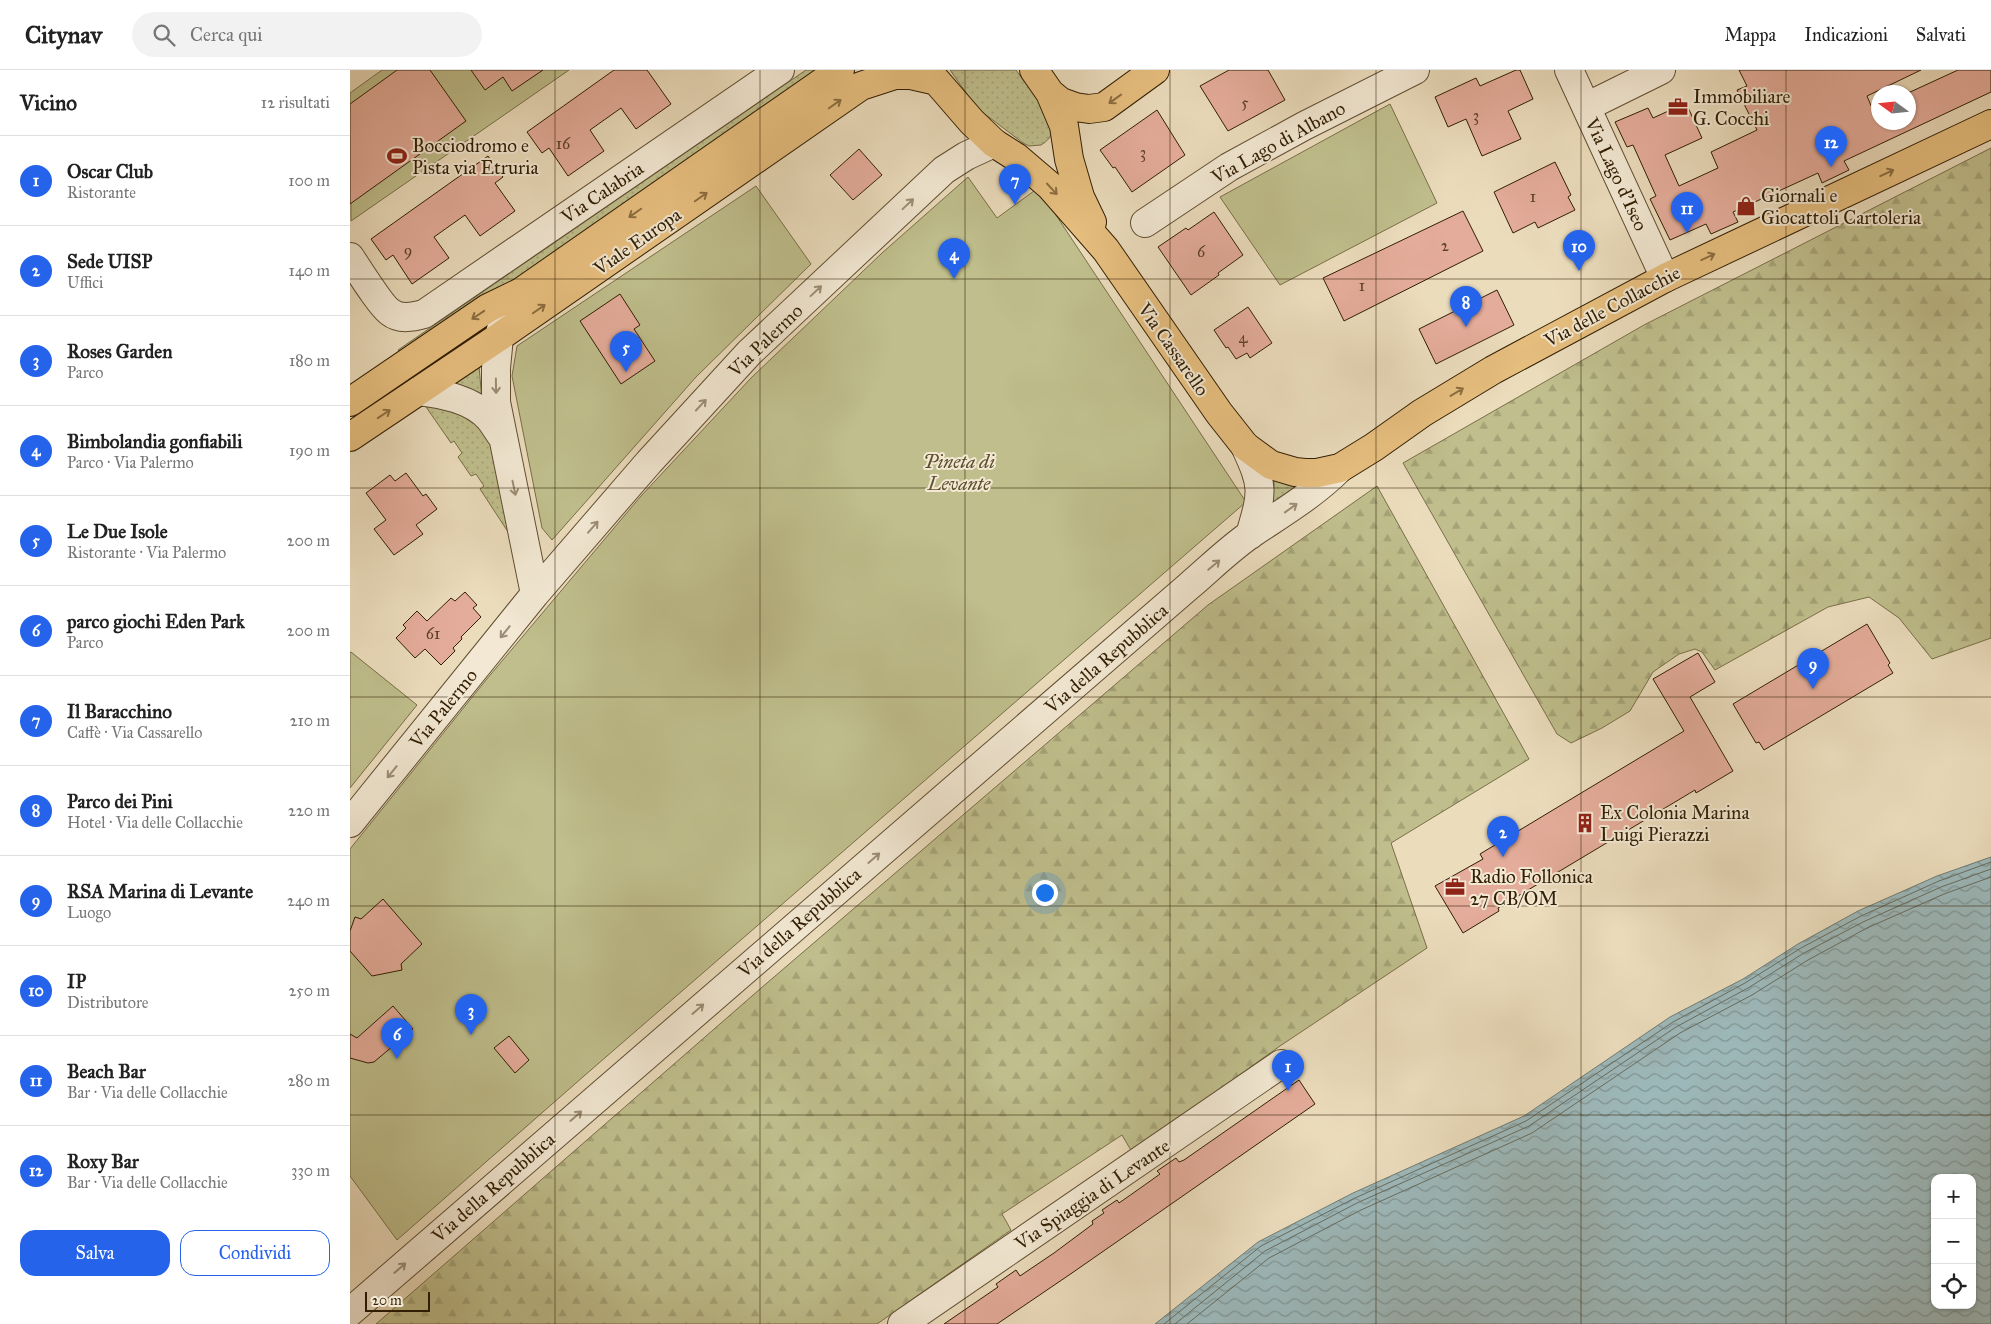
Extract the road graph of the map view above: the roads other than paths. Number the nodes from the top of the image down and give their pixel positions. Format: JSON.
{"nodes":[{"id":1,"x":780,"y":70,"type":"edge"},
{"id":2,"x":840,"y":70,"type":"edge"},
{"id":3,"x":1034,"y":70,"type":"edge"},
{"id":4,"x":1155,"y":70,"type":"edge"},
{"id":5,"x":1415,"y":70,"type":"edge"},
{"id":6,"x":1569,"y":70,"type":"edge"},
{"id":7,"x":1661,"y":70,"type":"edge"},
{"id":8,"x":930,"y":75,"type":"edge"},
{"id":9,"x":1050,"y":93,"type":"junction"},
{"id":10,"x":1586,"y":107,"type":"junction"},
{"id":11,"x":1991,"y":124,"type":"edge"},
{"id":12,"x":1064,"y":126,"type":"junction"},
{"id":13,"x":1005,"y":150,"type":"junction"},
{"id":14,"x":1145,"y":223,"type":"dead end"},
{"id":15,"x":1106,"y":250,"type":"junction"},
{"id":16,"x":350,"y":257,"type":"edge"},
{"id":17,"x":1665,"y":278,"type":"junction"},
{"id":18,"x":521,"y":292,"type":"junction"},
{"id":19,"x":499,"y":337,"type":"junction"},
{"id":20,"x":419,"y":391,"type":"junction"},
{"id":21,"x":350,"y":402,"type":"edge"},
{"id":22,"x":350,"y":437,"type":"edge"},
{"id":23,"x":504,"y":440,"type":"junction"},
{"id":24,"x":1245,"y":446,"type":"junction"},
{"id":25,"x":1340,"y":468,"type":"junction"},
{"id":26,"x":1250,"y":535,"type":"junction"},
{"id":27,"x":527,"y":547,"type":"junction"},
{"id":28,"x":561,"y":564,"type":"junction"},
{"id":29,"x":535,"y":594,"type":"junction"},
{"id":30,"x":350,"y":823,"type":"edge"},
{"id":31,"x":1281,"y":1064,"type":"dead end"},
{"id":32,"x":350,"y":1312,"type":"edge"},
{"id":33,"x":902,"y":1324,"type":"edge"}],
"edges":[{"from":1,"to":16,"type":"street","name":"Via Calabria"},
{"from":2,"to":18,"type":"main road","name":"Viale Europa","one_way":true},
{"from":3,"to":9,"type":"main road","name":"Via Cassarello"},
{"from":4,"to":9,"type":"main road","one_way":true},
{"from":5,"to":14,"type":"street","name":"Via Lago di Albano"},
{"from":6,"to":10,"type":"street","name":"Via Lago d'Iseo"},
{"from":7,"to":10,"type":"street"},
{"from":8,"to":13,"type":"main road","name":"Via Cassarello"},
{"from":19,"to":8,"type":"main road","name":"Viale Europa","one_way":true},
{"from":9,"to":12,"type":"main road","name":"Via Cassarello"},
{"from":10,"to":17,"type":"street","name":"Via Lago d'Iseo"},
{"from":17,"to":11,"type":"main road","name":"Via delle Collacchie","one_way":true},
{"from":12,"to":13,"type":"main road"},
{"from":12,"to":15,"type":"main road","name":"Via Cassarello"},
{"from":13,"to":15,"type":"main road","name":"Via Cassarello","one_way":true},
{"from":28,"to":13,"type":"street","name":"Via Palermo","one_way":true},
{"from":15,"to":24,"type":"main road","name":"Via Cassarello"},
{"from":25,"to":17,"type":"main road","name":"Via delle Collacchie","one_way":true},
{"from":18,"to":19,"type":"street"},
{"from":18,"to":21,"type":"main road","name":"Viale Europa","one_way":true},
{"from":19,"to":20,"type":"main road","name":"Viale Europa"},
{"from":19,"to":23,"type":"street","one_way":true},
{"from":22,"to":20,"type":"main road","name":"Viale Europa","one_way":true},
{"from":20,"to":23,"type":"street"},
{"from":23,"to":27,"type":"street","one_way":true},
{"from":24,"to":25,"type":"main road","name":"Via delle Collacchie"},
{"from":24,"to":26,"type":"street"},
{"from":26,"to":25,"type":"street","name":"Via della Repubblica","one_way":true},
{"from":32,"to":26,"type":"street","name":"Via della Repubblica","one_way":true},
{"from":27,"to":28,"type":"street"},
{"from":27,"to":29,"type":"street"},
{"from":28,"to":29,"type":"street","name":"Via Palermo"},
{"from":29,"to":30,"type":"street","name":"Via Palermo","one_way":true},
{"from":31,"to":33,"type":"street","name":"Via Spiaggia di Levante"}]}
